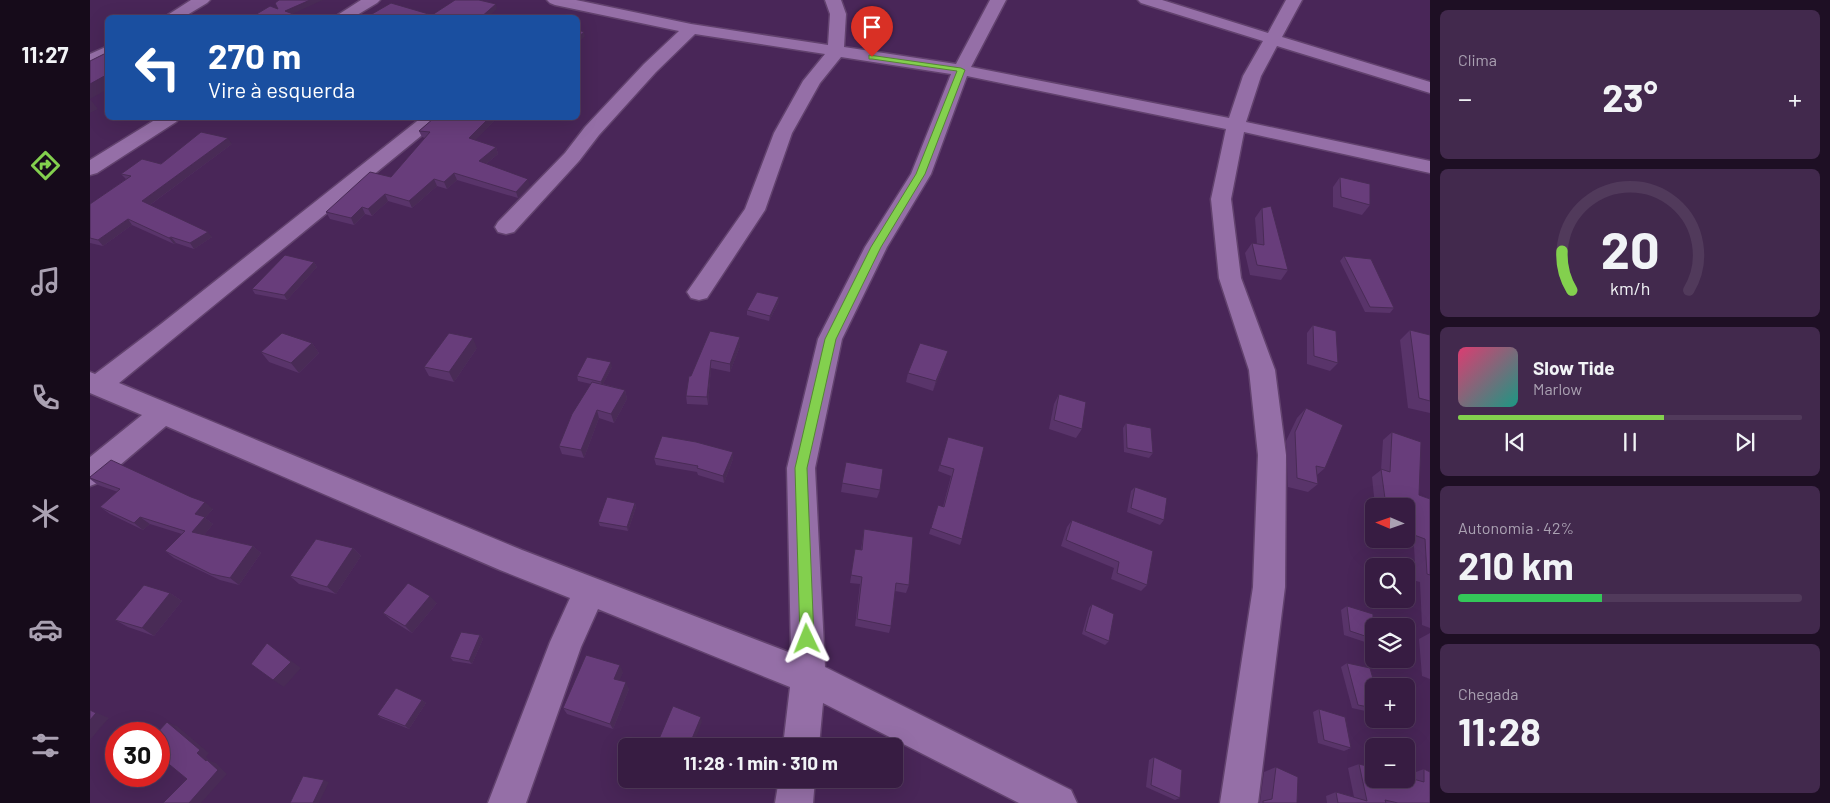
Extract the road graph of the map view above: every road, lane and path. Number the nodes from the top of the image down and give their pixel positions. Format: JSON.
{"nodes":[{"id":1,"x":202,"y":0,"type":"edge"},
{"id":2,"x":372,"y":0,"type":"edge"},
{"id":3,"x":833,"y":0,"type":"edge"},
{"id":4,"x":998,"y":0,"type":"edge"},
{"id":5,"x":1146,"y":0,"type":"edge"},
{"id":6,"x":1294,"y":0,"type":"edge"},
{"id":7,"x":563,"y":4,"type":"edge"},
{"id":8,"x":175,"y":15,"type":"edge"},
{"id":9,"x":345,"y":15,"type":"edge"},
{"id":10,"x":691,"y":29,"type":"junction"},
{"id":11,"x":1271,"y":40,"type":"junction"},
{"id":12,"x":836,"y":52,"type":"junction"},
{"id":13,"x":105,"y":54,"type":"edge"},
{"id":14,"x":90,"y":61,"type":"edge"},
{"id":15,"x":961,"y":70,"type":"junction"},
{"id":16,"x":1430,"y":88,"type":"edge"},
{"id":17,"x":167,"y":120,"type":"edge"},
{"id":18,"x":430,"y":120,"type":"edge"},
{"id":19,"x":1236,"y":124,"type":"junction"},
{"id":20,"x":90,"y":168,"type":"edge"},
{"id":21,"x":1429,"y":170,"type":"edge"},
{"id":22,"x":506,"y":227,"type":"dead end"},
{"id":23,"x":699,"y":292,"type":"dead end"},
{"id":24,"x":94,"y":383,"type":"edge"},
{"id":25,"x":164,"y":413,"type":"junction"},
{"id":26,"x":90,"y":474,"type":"edge"},
{"id":27,"x":590,"y":592,"type":"junction"},
{"id":28,"x":808,"y":677,"type":"junction"},
{"id":29,"x":801,"y":738,"type":"edge"},
{"id":30,"x":796,"y":788,"type":"edge"},
{"id":31,"x":507,"y":803,"type":"edge"},
{"id":32,"x":794,"y":803,"type":"edge"},
{"id":33,"x":1058,"y":803,"type":"edge"},
{"id":34,"x":1239,"y":803,"type":"edge"}],
"edges":[{"from":1,"to":8,"type":"street"},
{"from":2,"to":9,"type":"street"},
{"from":3,"to":12,"type":"street"},
{"from":4,"to":15,"type":"street"},
{"from":5,"to":11,"type":"street"},
{"from":6,"to":11,"type":"street"},
{"from":7,"to":10,"type":"street"},
{"from":10,"to":12,"type":"street"},
{"from":10,"to":22,"type":"street"},
{"from":11,"to":16,"type":"street"},
{"from":11,"to":19,"type":"street"},
{"from":12,"to":15,"type":"street"},
{"from":12,"to":23,"type":"street"},
{"from":13,"to":14,"type":"street"},
{"from":15,"to":19,"type":"street"},
{"from":15,"to":28,"type":"street"},
{"from":17,"to":20,"type":"street"},
{"from":18,"to":24,"type":"street"},
{"from":19,"to":21,"type":"street"},
{"from":19,"to":34,"type":"street"},
{"from":24,"to":25,"type":"street"},
{"from":25,"to":26,"type":"street"},
{"from":25,"to":27,"type":"street"},
{"from":27,"to":28,"type":"street"},
{"from":27,"to":31,"type":"street"},
{"from":28,"to":29,"type":"street"},
{"from":28,"to":33,"type":"street"},
{"from":30,"to":32,"type":"street"}]}
